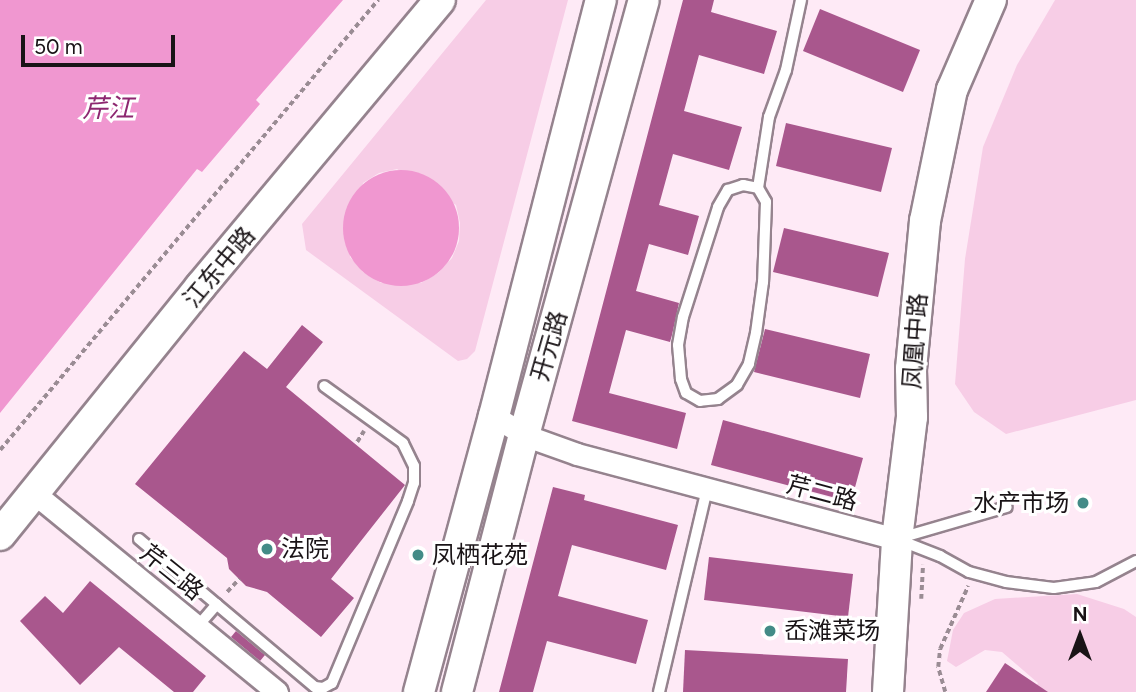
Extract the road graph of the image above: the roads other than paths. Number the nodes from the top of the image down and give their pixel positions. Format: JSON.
{"nodes":[{"id":1,"x":440,"y":0,"type":"edge"},
{"id":2,"x":601,"y":0,"type":"edge"},
{"id":3,"x":644,"y":0,"type":"edge"},
{"id":4,"x":801,"y":0,"type":"edge"},
{"id":5,"x":991,"y":0,"type":"edge"},
{"id":6,"x":1006,"y":0,"type":"edge"},
{"id":7,"x":758,"y":188,"type":"junction"},
{"id":8,"x":324,"y":386,"type":"dead end"},
{"id":9,"x":495,"y":416,"type":"junction"},
{"id":10,"x":912,"y":417,"type":"junction"},
{"id":11,"x":524,"y":435,"type":"junction"},
{"id":12,"x":707,"y":489,"type":"junction"},
{"id":13,"x":34,"y":494,"type":"junction"},
{"id":14,"x":1007,"y":507,"type":"dead end"},
{"id":15,"x":0,"y":535,"type":"edge"},
{"id":16,"x":139,"y":539,"type":"dead end"},
{"id":17,"x":897,"y":539,"type":"junction"},
{"id":18,"x":1136,"y":561,"type":"edge"},
{"id":19,"x":217,"y":604,"type":"junction"},
{"id":20,"x":197,"y":627,"type":"junction"},
{"id":21,"x":277,"y":692,"type":"edge"},
{"id":22,"x":419,"y":692,"type":"edge"},
{"id":23,"x":457,"y":692,"type":"edge"},
{"id":24,"x":659,"y":692,"type":"edge"},
{"id":25,"x":888,"y":692,"type":"edge"}],
"edges":[{"from":1,"to":13,"type":"street","name":"江东中路"},
{"from":2,"to":9,"type":"street","name":"开元路"},
{"from":3,"to":11,"type":"street","name":"开元路"},
{"from":4,"to":7,"type":"lane"},
{"from":5,"to":10,"type":"street","name":"凤凰中路"},
{"from":6,"to":10,"type":"street"},
{"from":7,"to":7,"type":"lane"},
{"from":8,"to":19,"type":"lane"},
{"from":9,"to":11,"type":"street","name":"芹二路"},
{"from":9,"to":22,"type":"street","name":"开元路"},
{"from":10,"to":17,"type":"street","name":"凤凰中路"},
{"from":11,"to":12,"type":"street","name":"芹二路"},
{"from":11,"to":23,"type":"street","name":"开元路"},
{"from":12,"to":17,"type":"street","name":"芹二路"},
{"from":12,"to":24,"type":"lane"},
{"from":13,"to":15,"type":"street","name":"江东中路"},
{"from":13,"to":20,"type":"street","name":"芹三路"},
{"from":14,"to":17,"type":"lane"},
{"from":16,"to":19,"type":"lane"},
{"from":17,"to":18,"type":"lane","name":"芹二路"},
{"from":17,"to":25,"type":"street","name":"凤凰中路"},
{"from":19,"to":20,"type":"lane"},
{"from":20,"to":21,"type":"street","name":"芹三路"}]}
